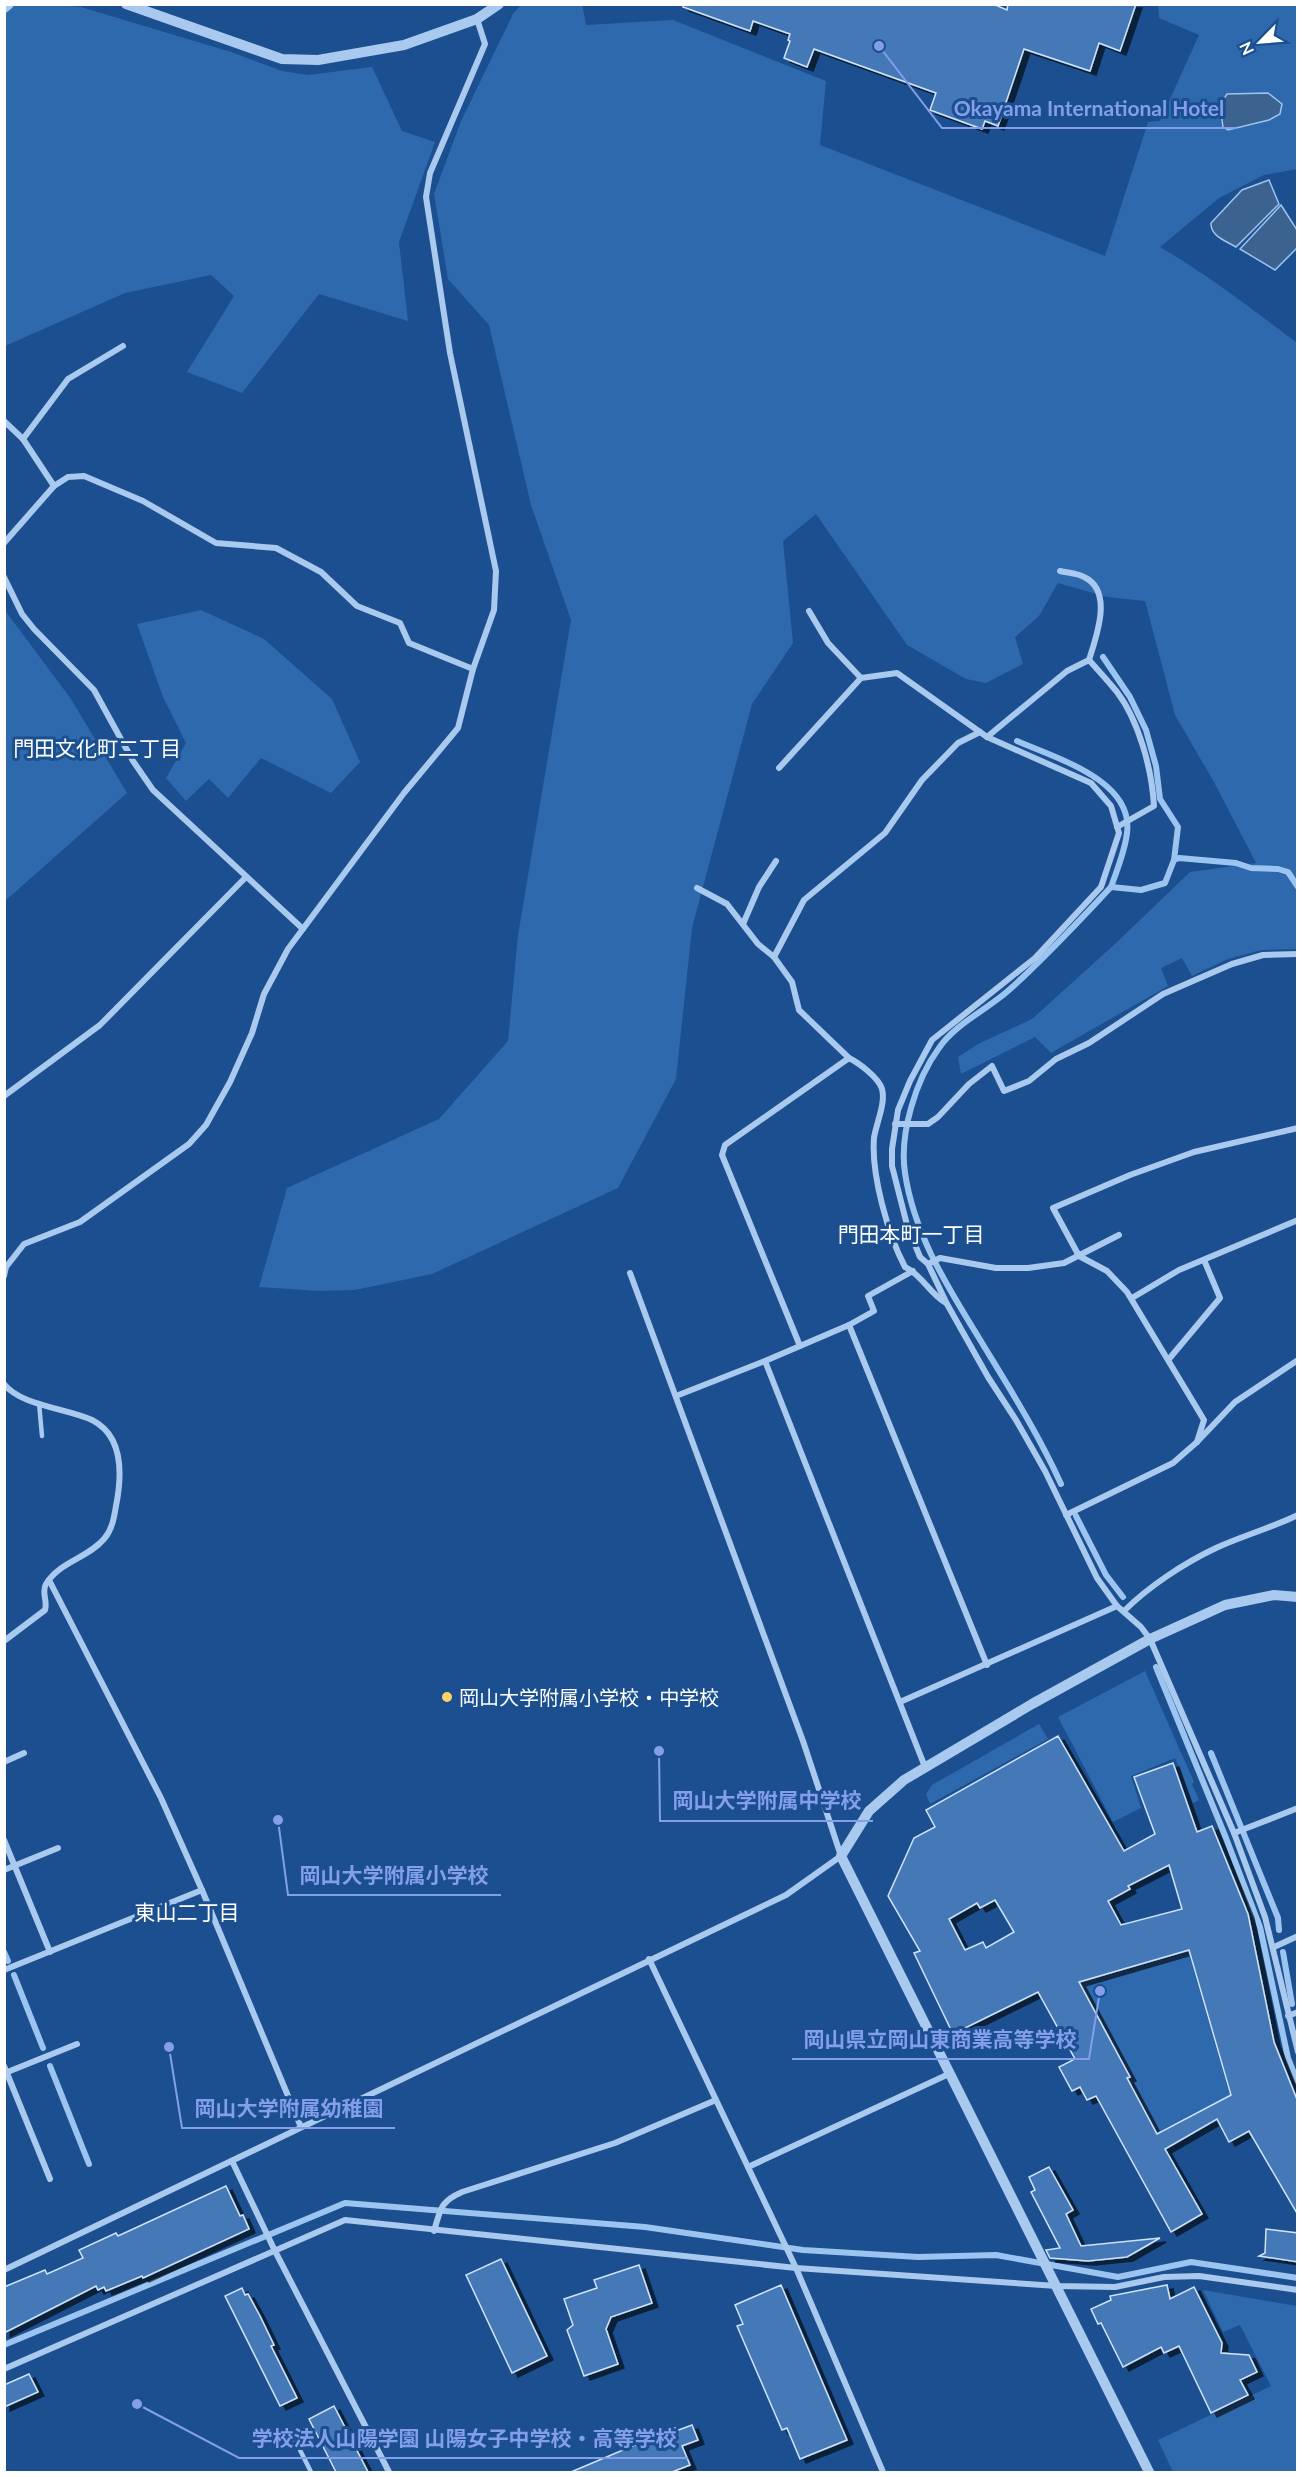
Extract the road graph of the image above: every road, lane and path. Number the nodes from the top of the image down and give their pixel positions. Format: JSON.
{"nodes":[{"id":1,"x":9,"y":4,"type":"edge"},
{"id":2,"x":126,"y":4,"type":"edge"},
{"id":3,"x":499,"y":4,"type":"edge"},
{"id":4,"x":4,"y":8,"type":"edge"},
{"id":5,"x":477,"y":19,"type":"junction"},
{"id":6,"x":123,"y":346,"type":"dead end"},
{"id":7,"x":4,"y":421,"type":"edge"},
{"id":8,"x":22,"y":439,"type":"junction"},
{"id":9,"x":54,"y":486,"type":"junction"},
{"id":10,"x":4,"y":543,"type":"edge"},
{"id":11,"x":1060,"y":571,"type":"dead end"},
{"id":12,"x":4,"y":577,"type":"edge"},
{"id":13,"x":809,"y":612,"type":"dead end"},
{"id":14,"x":1089,"y":660,"type":"junction"},
{"id":15,"x":473,"y":669,"type":"junction"},
{"id":16,"x":861,"y":678,"type":"junction"},
{"id":17,"x":980,"y":732,"type":"junction"},
{"id":18,"x":987,"y":737,"type":"junction"},
{"id":19,"x":779,"y":768,"type":"dead end"},
{"id":20,"x":1123,"y":824,"type":"junction"},
{"id":21,"x":776,"y":861,"type":"dead end"},
{"id":22,"x":246,"y":877,"type":"junction"},
{"id":23,"x":698,"y":888,"type":"dead end"},
{"id":24,"x":743,"y":924,"type":"junction"},
{"id":25,"x":303,"y":929,"type":"junction"},
{"id":26,"x":1298,"y":954,"type":"edge"},
{"id":27,"x":774,"y":957,"type":"junction"},
{"id":28,"x":849,"y":1058,"type":"junction"},
{"id":29,"x":4,"y":1096,"type":"edge"},
{"id":30,"x":895,"y":1124,"type":"junction"},
{"id":31,"x":1298,"y":1128,"type":"edge"},
{"id":32,"x":1298,"y":1220,"type":"edge"},
{"id":33,"x":1119,"y":1235,"type":"dead end"},
{"id":34,"x":1079,"y":1256,"type":"junction"},
{"id":35,"x":1204,"y":1260,"type":"junction"},
{"id":36,"x":932,"y":1262,"type":"junction"},
{"id":37,"x":913,"y":1271,"type":"junction"},
{"id":38,"x":630,"y":1273,"type":"dead end"},
{"id":39,"x":4,"y":1276,"type":"edge"},
{"id":40,"x":1132,"y":1298,"type":"junction"},
{"id":41,"x":947,"y":1304,"type":"junction"},
{"id":42,"x":849,"y":1325,"type":"junction"},
{"id":43,"x":800,"y":1346,"type":"junction"},
{"id":44,"x":1169,"y":1359,"type":"junction"},
{"id":45,"x":1298,"y":1360,"type":"edge"},
{"id":46,"x":765,"y":1361,"type":"junction"},
{"id":47,"x":4,"y":1384,"type":"edge"},
{"id":48,"x":675,"y":1396,"type":"junction"},
{"id":49,"x":39,"y":1403,"type":"junction"},
{"id":50,"x":42,"y":1436,"type":"dead end"},
{"id":51,"x":1197,"y":1442,"type":"junction"},
{"id":52,"x":1066,"y":1515,"type":"junction"},
{"id":53,"x":1298,"y":1515,"type":"edge"},
{"id":54,"x":49,"y":1580,"type":"junction"},
{"id":55,"x":1298,"y":1597,"type":"edge"},
{"id":56,"x":1117,"y":1606,"type":"junction"},
{"id":57,"x":1124,"y":1611,"type":"junction"},
{"id":58,"x":1150,"y":1639,"type":"junction"},
{"id":59,"x":4,"y":1641,"type":"edge"},
{"id":60,"x":987,"y":1665,"type":"junction"},
{"id":61,"x":900,"y":1702,"type":"junction"},
{"id":62,"x":24,"y":1753,"type":"dead end"},
{"id":63,"x":4,"y":1762,"type":"edge"},
{"id":64,"x":925,"y":1767,"type":"junction"},
{"id":65,"x":1298,"y":1808,"type":"edge"},
{"id":66,"x":1234,"y":1833,"type":"junction"},
{"id":67,"x":4,"y":1840,"type":"edge"},
{"id":68,"x":58,"y":1848,"type":"dead end"},
{"id":69,"x":841,"y":1856,"type":"junction"},
{"id":70,"x":15,"y":1866,"type":"junction"},
{"id":71,"x":4,"y":1870,"type":"edge"},
{"id":72,"x":202,"y":1890,"type":"junction"},
{"id":73,"x":1298,"y":1936,"type":"edge"},
{"id":74,"x":1274,"y":1947,"type":"junction"},
{"id":75,"x":50,"y":1952,"type":"junction"},
{"id":76,"x":648,"y":1959,"type":"junction"},
{"id":77,"x":4,"y":1970,"type":"edge"},
{"id":78,"x":1298,"y":2012,"type":"edge"},
{"id":79,"x":1288,"y":2016,"type":"junction"},
{"id":80,"x":77,"y":2044,"type":"dead end"},
{"id":81,"x":1298,"y":2052,"type":"edge"},
{"id":82,"x":5,"y":2070,"type":"edge"},
{"id":83,"x":951,"y":2073,"type":"junction"},
{"id":84,"x":716,"y":2100,"type":"junction"},
{"id":85,"x":301,"y":2127,"type":"junction"},
{"id":86,"x":232,"y":2161,"type":"junction"},
{"id":87,"x":748,"y":2167,"type":"junction"},
{"id":88,"x":50,"y":2179,"type":"dead end"},
{"id":89,"x":434,"y":2230,"type":"junction"},
{"id":90,"x":275,"y":2252,"type":"junction"},
{"id":91,"x":796,"y":2268,"type":"junction"},
{"id":92,"x":4,"y":2270,"type":"edge"},
{"id":93,"x":1057,"y":2286,"type":"junction"},
{"id":94,"x":1298,"y":2290,"type":"edge"},
{"id":95,"x":4,"y":2369,"type":"edge"},
{"id":96,"x":293,"y":2436,"type":"dead end"},
{"id":97,"x":311,"y":2472,"type":"edge"},
{"id":98,"x":389,"y":2472,"type":"edge"},
{"id":99,"x":883,"y":2472,"type":"edge"},
{"id":100,"x":1149,"y":2472,"type":"edge"}],
"edges":[{"from":1,"to":4,"type":"street"},
{"from":2,"to":5,"type":"street"},
{"from":3,"to":5,"type":"street"},
{"from":5,"to":15,"type":"street"},
{"from":6,"to":8,"type":"street"},
{"from":7,"to":8,"type":"street"},
{"from":8,"to":9,"type":"street"},
{"from":9,"to":10,"type":"street"},
{"from":9,"to":15,"type":"street"},
{"from":11,"to":14,"type":"street"},
{"from":12,"to":22,"type":"street"},
{"from":13,"to":16,"type":"street"},
{"from":14,"to":18,"type":"street"},
{"from":14,"to":20,"type":"street"},
{"from":15,"to":25,"type":"street"},
{"from":16,"to":17,"type":"street"},
{"from":16,"to":19,"type":"street"},
{"from":17,"to":18,"type":"street"},
{"from":17,"to":27,"type":"street"},
{"from":18,"to":20,"type":"street"},
{"from":20,"to":30,"type":"street"},
{"from":21,"to":24,"type":"street"},
{"from":22,"to":25,"type":"street"},
{"from":22,"to":29,"type":"street"},
{"from":23,"to":24,"type":"street"},
{"from":24,"to":27,"type":"street"},
{"from":25,"to":39,"type":"street"},
{"from":26,"to":30,"type":"street"},
{"from":27,"to":28,"type":"street"},
{"from":28,"to":37,"type":"street"},
{"from":28,"to":43,"type":"street"},
{"from":30,"to":36,"type":"street"},
{"from":31,"to":34,"type":"street"},
{"from":32,"to":35,"type":"street"},
{"from":33,"to":34,"type":"street"},
{"from":34,"to":36,"type":"street"},
{"from":34,"to":40,"type":"street"},
{"from":35,"to":40,"type":"street"},
{"from":35,"to":44,"type":"street"},
{"from":36,"to":41,"type":"street"},
{"from":37,"to":41,"type":"street"},
{"from":37,"to":42,"type":"street"},
{"from":38,"to":48,"type":"street"},
{"from":40,"to":44,"type":"street"},
{"from":41,"to":52,"type":"street"},
{"from":42,"to":43,"type":"street"},
{"from":42,"to":60,"type":"street"},
{"from":43,"to":46,"type":"street"},
{"from":44,"to":51,"type":"street"},
{"from":45,"to":51,"type":"street"},
{"from":46,"to":48,"type":"street"},
{"from":46,"to":61,"type":"street"},
{"from":47,"to":49,"type":"street"},
{"from":48,"to":69,"type":"street"},
{"from":49,"to":50,"type":"lane"},
{"from":49,"to":54,"type":"street"},
{"from":51,"to":52,"type":"street"},
{"from":52,"to":56,"type":"street"},
{"from":53,"to":57,"type":"street"},
{"from":54,"to":59,"type":"street"},
{"from":54,"to":72,"type":"street"},
{"from":55,"to":58,"type":"street"},
{"from":56,"to":57,"type":"street"},
{"from":56,"to":60,"type":"street"},
{"from":57,"to":58,"type":"street"},
{"from":58,"to":64,"type":"street"},
{"from":58,"to":66,"type":"street"},
{"from":60,"to":61,"type":"street"},
{"from":61,"to":64,"type":"street"},
{"from":62,"to":63,"type":"street"},
{"from":64,"to":69,"type":"street"},
{"from":65,"to":66,"type":"street"},
{"from":66,"to":74,"type":"street"},
{"from":67,"to":70,"type":"street"},
{"from":68,"to":70,"type":"street"},
{"from":69,"to":76,"type":"street"},
{"from":69,"to":83,"type":"street"},
{"from":70,"to":71,"type":"street"},
{"from":70,"to":75,"type":"street"},
{"from":72,"to":75,"type":"street"},
{"from":72,"to":85,"type":"street"},
{"from":73,"to":74,"type":"street"},
{"from":74,"to":79,"type":"street"},
{"from":75,"to":77,"type":"street"},
{"from":76,"to":84,"type":"street"},
{"from":76,"to":85,"type":"street"},
{"from":78,"to":79,"type":"street"},
{"from":79,"to":81,"type":"street"},
{"from":80,"to":82,"type":"street"},
{"from":82,"to":88,"type":"street"},
{"from":83,"to":87,"type":"street"},
{"from":83,"to":93,"type":"street"},
{"from":84,"to":87,"type":"street"},
{"from":84,"to":89,"type":"street"},
{"from":85,"to":86,"type":"street"},
{"from":86,"to":90,"type":"street"},
{"from":86,"to":92,"type":"street"},
{"from":87,"to":91,"type":"street"},
{"from":89,"to":90,"type":"street"},
{"from":89,"to":91,"type":"street"},
{"from":90,"to":95,"type":"street"},
{"from":90,"to":98,"type":"street"},
{"from":91,"to":93,"type":"street"},
{"from":91,"to":99,"type":"street"},
{"from":93,"to":94,"type":"street"},
{"from":93,"to":100,"type":"street"},
{"from":96,"to":97,"type":"lane"}]}
